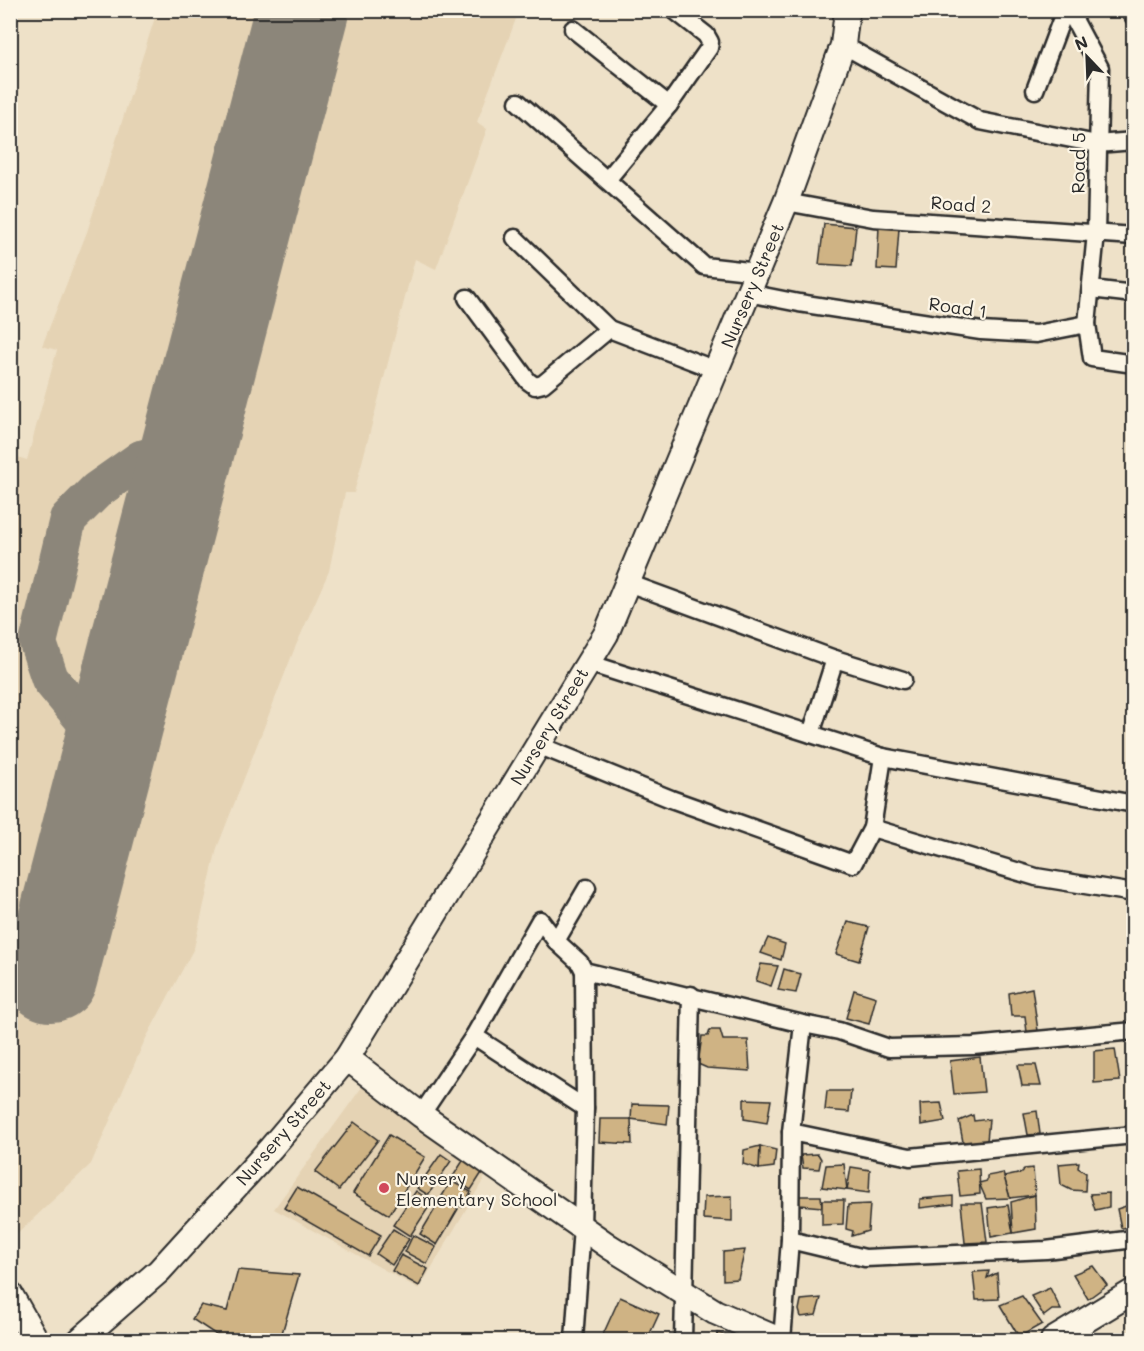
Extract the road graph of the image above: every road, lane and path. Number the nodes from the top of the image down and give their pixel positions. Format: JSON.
{"nodes":[{"id":1,"x":674,"y":10,"type":"edge"},
{"id":2,"x":847,"y":10,"type":"edge"},
{"id":3,"x":1067,"y":10,"type":"edge"},
{"id":4,"x":1131,"y":10,"type":"edge"},
{"id":5,"x":1134,"y":17,"type":"edge"},
{"id":6,"x":573,"y":29,"type":"dead end"},
{"id":7,"x":843,"y":45,"type":"junction"},
{"id":8,"x":1035,"y":90,"type":"dead end"},
{"id":9,"x":518,"y":102,"type":"dead end"},
{"id":10,"x":669,"y":105,"type":"junction"},
{"id":11,"x":1134,"y":141,"type":"edge"},
{"id":12,"x":1097,"y":144,"type":"junction"},
{"id":13,"x":607,"y":180,"type":"junction"},
{"id":14,"x":786,"y":202,"type":"junction"},
{"id":15,"x":1096,"y":233,"type":"junction"},
{"id":16,"x":1134,"y":236,"type":"edge"},
{"id":17,"x":515,"y":238,"type":"dead end"},
{"id":18,"x":753,"y":283,"type":"junction"},
{"id":19,"x":1091,"y":289,"type":"junction"},
{"id":20,"x":1134,"y":294,"type":"edge"},
{"id":21,"x":467,"y":298,"type":"dead end"},
{"id":22,"x":1087,"y":324,"type":"junction"},
{"id":23,"x":609,"y":329,"type":"junction"},
{"id":24,"x":1134,"y":364,"type":"edge"},
{"id":25,"x":716,"y":370,"type":"junction"},
{"id":26,"x":628,"y":583,"type":"junction"},
{"id":27,"x":835,"y":659,"type":"junction"},
{"id":28,"x":588,"y":663,"type":"junction"},
{"id":29,"x":903,"y":680,"type":"dead end"},
{"id":30,"x":811,"y":734,"type":"junction"},
{"id":31,"x":538,"y":745,"type":"junction"},
{"id":32,"x":883,"y":757,"type":"junction"},
{"id":33,"x":1134,"y":804,"type":"edge"},
{"id":34,"x":872,"y":828,"type":"junction"},
{"id":35,"x":587,"y":888,"type":"dead end"},
{"id":36,"x":1134,"y":893,"type":"edge"},
{"id":37,"x":556,"y":941,"type":"junction"},
{"id":38,"x":584,"y":971,"type":"junction"},
{"id":39,"x":691,"y":995,"type":"junction"},
{"id":40,"x":802,"y":1024,"type":"junction"},
{"id":41,"x":1134,"y":1031,"type":"edge"},
{"id":42,"x":474,"y":1036,"type":"junction"},
{"id":43,"x":347,"y":1058,"type":"junction"},
{"id":44,"x":585,"y":1108,"type":"junction"},
{"id":45,"x":420,"y":1115,"type":"junction"},
{"id":46,"x":791,"y":1132,"type":"junction"},
{"id":47,"x":1134,"y":1135,"type":"edge"},
{"id":48,"x":582,"y":1227,"type":"junction"},
{"id":49,"x":1134,"y":1239,"type":"edge"},
{"id":50,"x":790,"y":1240,"type":"junction"},
{"id":51,"x":1134,"y":1291,"type":"edge"},
{"id":52,"x":685,"y":1294,"type":"junction"},
{"id":53,"x":10,"y":1296,"type":"edge"},
{"id":54,"x":35,"y":1341,"type":"edge"},
{"id":55,"x":80,"y":1341,"type":"edge"},
{"id":56,"x":574,"y":1341,"type":"edge"},
{"id":57,"x":683,"y":1341,"type":"edge"},
{"id":58,"x":781,"y":1341,"type":"edge"},
{"id":59,"x":1053,"y":1341,"type":"edge"}],
"edges":[{"from":1,"to":10,"type":"street"},
{"from":2,"to":7,"type":"main road","name":"Nursery Street"},
{"from":3,"to":8,"type":"street"},
{"from":3,"to":12,"type":"street","name":"Road 5"},
{"from":4,"to":5,"type":"street"},
{"from":6,"to":10,"type":"street"},
{"from":7,"to":12,"type":"street"},
{"from":7,"to":14,"type":"main road","name":"Nursery Street"},
{"from":9,"to":13,"type":"street","name":"Road 1"},
{"from":10,"to":13,"type":"street"},
{"from":11,"to":12,"type":"street"},
{"from":12,"to":15,"type":"street","name":"Road 5"},
{"from":13,"to":18,"type":"street","name":"Road 1"},
{"from":14,"to":15,"type":"street","name":"Road 2"},
{"from":14,"to":18,"type":"main road","name":"Nursery Street"},
{"from":15,"to":16,"type":"street","name":"Road 2"},
{"from":15,"to":19,"type":"street","name":"Road 5"},
{"from":17,"to":23,"type":"street"},
{"from":18,"to":22,"type":"street","name":"Road 1"},
{"from":18,"to":25,"type":"main road","name":"Nursery Street"},
{"from":19,"to":20,"type":"street"},
{"from":19,"to":22,"type":"street","name":"Road 5"},
{"from":21,"to":23,"type":"street"},
{"from":22,"to":24,"type":"street"},
{"from":23,"to":25,"type":"street"},
{"from":25,"to":26,"type":"main road","name":"Nursery Street"},
{"from":26,"to":27,"type":"street"},
{"from":26,"to":28,"type":"main road","name":"Nursery Street"},
{"from":27,"to":29,"type":"street"},
{"from":27,"to":30,"type":"street"},
{"from":28,"to":30,"type":"street"},
{"from":28,"to":31,"type":"main road","name":"Nursery Street"},
{"from":30,"to":32,"type":"street"},
{"from":31,"to":34,"type":"street"},
{"from":31,"to":43,"type":"main road","name":"Nursery Street"},
{"from":32,"to":33,"type":"street"},
{"from":32,"to":34,"type":"street"},
{"from":34,"to":36,"type":"street"},
{"from":35,"to":37,"type":"street"},
{"from":37,"to":38,"type":"street"},
{"from":37,"to":42,"type":"street"},
{"from":38,"to":39,"type":"street"},
{"from":38,"to":44,"type":"street"},
{"from":39,"to":40,"type":"street"},
{"from":39,"to":52,"type":"street"},
{"from":40,"to":41,"type":"street"},
{"from":40,"to":46,"type":"street"},
{"from":42,"to":44,"type":"street"},
{"from":42,"to":45,"type":"street"},
{"from":43,"to":45,"type":"main road"},
{"from":43,"to":55,"type":"main road","name":"Nursery Street"},
{"from":44,"to":48,"type":"street"},
{"from":45,"to":48,"type":"main road"},
{"from":46,"to":47,"type":"street"},
{"from":46,"to":50,"type":"street"},
{"from":48,"to":52,"type":"main road"},
{"from":48,"to":56,"type":"street"},
{"from":49,"to":50,"type":"street"},
{"from":50,"to":58,"type":"street"},
{"from":51,"to":59,"type":"main road"},
{"from":52,"to":57,"type":"street"},
{"from":52,"to":58,"type":"main road"},
{"from":53,"to":54,"type":"main road"}]}
